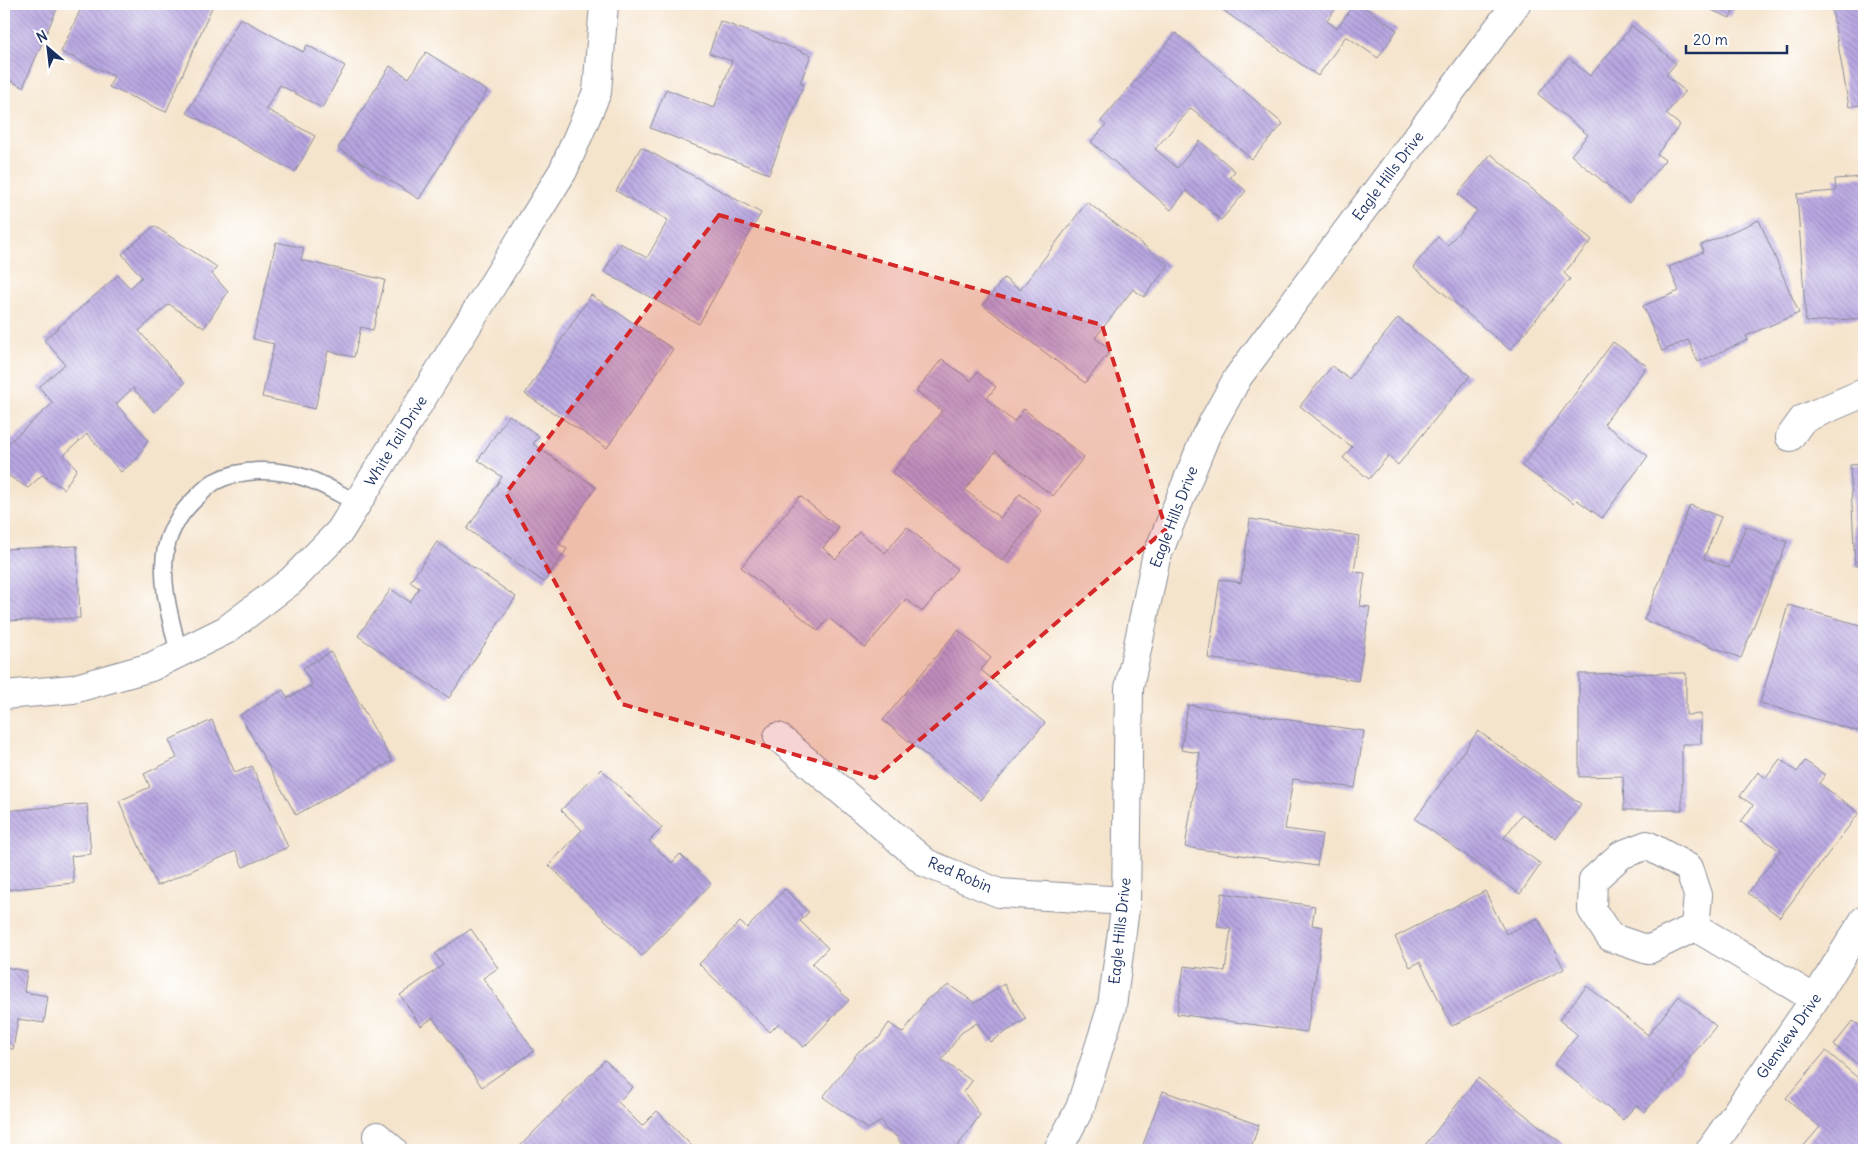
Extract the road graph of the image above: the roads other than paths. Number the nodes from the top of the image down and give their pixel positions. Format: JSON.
{"nodes":[{"id":1,"x":604,"y":4,"type":"edge"},
{"id":2,"x":1516,"y":4,"type":"edge"},
{"id":3,"x":1864,"y":393,"type":"edge"},
{"id":4,"x":1790,"y":437,"type":"dead end"},
{"id":5,"x":357,"y":503,"type":"junction"},
{"id":6,"x":179,"y":653,"type":"junction"},
{"id":7,"x":4,"y":694,"type":"edge"},
{"id":8,"x":778,"y":737,"type":"dead end"},
{"id":9,"x":1126,"y":901,"type":"junction"},
{"id":10,"x":1864,"y":920,"type":"edge"},
{"id":11,"x":1695,"y":927,"type":"dead end"},
{"id":12,"x":1815,"y":999,"type":"junction"},
{"id":13,"x":1058,"y":1150,"type":"edge"},
{"id":14,"x":1710,"y":1150,"type":"edge"}],
"edges":[{"from":1,"to":5,"type":"street","name":"White Tail Drive"},
{"from":2,"to":9,"type":"street","name":"Eagle Hills Drive"},
{"from":3,"to":4,"type":"street"},
{"from":5,"to":6,"type":"street","name":"White Tail Drive"},
{"from":5,"to":6,"type":"lane"},
{"from":6,"to":7,"type":"street","name":"White Tail Drive"},
{"from":8,"to":9,"type":"street","name":"Red Robin"},
{"from":9,"to":13,"type":"street","name":"Eagle Hills Drive"},
{"from":10,"to":12,"type":"street","name":"Glenview Drive"},
{"from":11,"to":12,"type":"street"},
{"from":12,"to":14,"type":"street","name":"Glenview Drive"}]}
